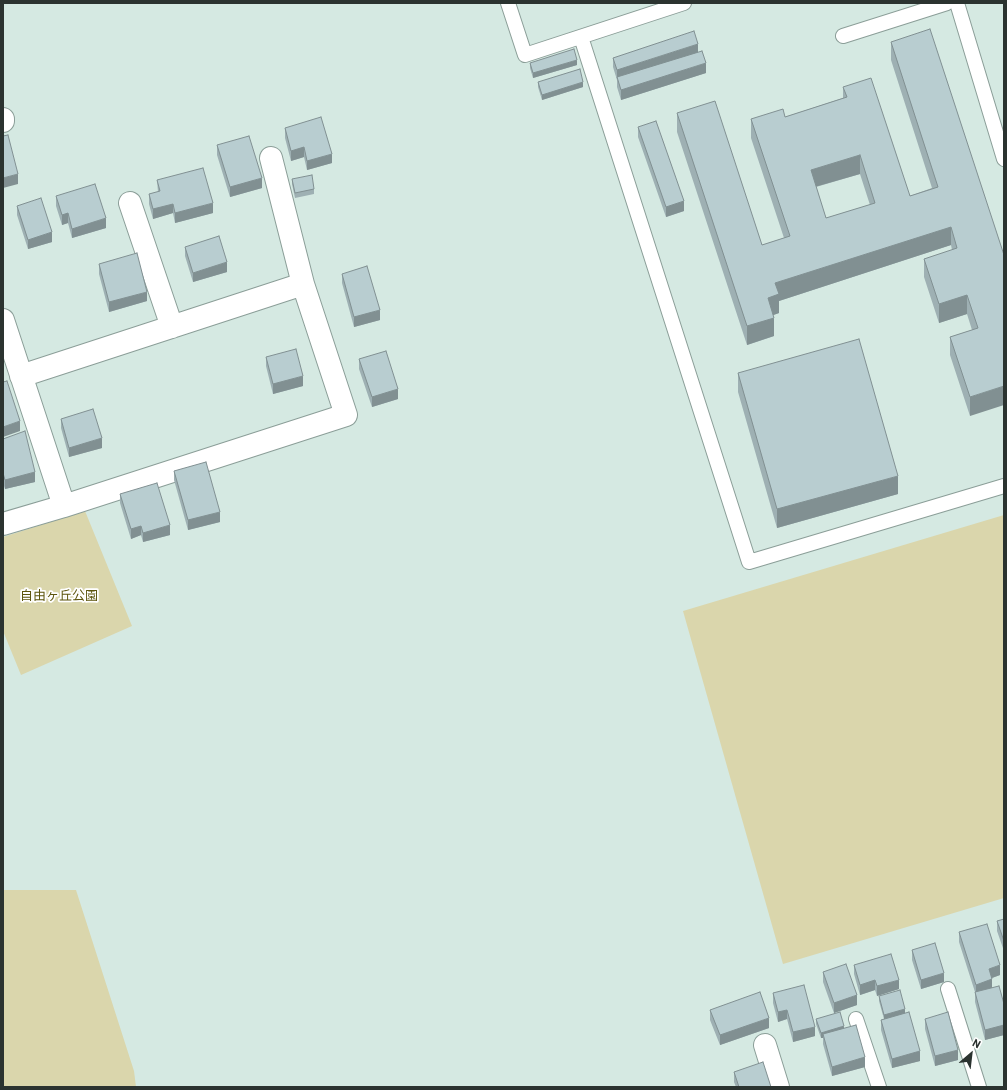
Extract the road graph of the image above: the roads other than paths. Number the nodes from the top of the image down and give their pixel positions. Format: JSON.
{"nodes":[{"id":1,"x":510,"y":3,"type":"edge"},
{"id":2,"x":684,"y":3,"type":"edge"},
{"id":3,"x":947,"y":3,"type":"edge"},
{"id":4,"x":957,"y":3,"type":"edge"},
{"id":5,"x":843,"y":36,"type":"dead end"},
{"id":6,"x":581,"y":37,"type":"junction"},
{"id":7,"x":271,"y":158,"type":"dead end"},
{"id":8,"x":1004,"y":159,"type":"edge"},
{"id":9,"x":130,"y":203,"type":"dead end"},
{"id":10,"x":303,"y":284,"type":"junction"},
{"id":11,"x":3,"y":320,"type":"edge"},
{"id":12,"x":172,"y":327,"type":"junction"},
{"id":13,"x":14,"y":368,"type":"edge"},
{"id":14,"x":1004,"y":486,"type":"edge"},
{"id":15,"x":64,"y":506,"type":"junction"},
{"id":16,"x":3,"y":524,"type":"edge"},
{"id":17,"x":948,"y":989,"type":"dead end"},
{"id":18,"x":856,"y":1019,"type":"dead end"},
{"id":19,"x":765,"y":1045,"type":"dead end"},
{"id":20,"x":778,"y":1087,"type":"edge"},
{"id":21,"x":879,"y":1087,"type":"edge"},
{"id":22,"x":978,"y":1087,"type":"edge"}],
"edges":[{"from":1,"to":6,"type":"lane"},
{"from":2,"to":6,"type":"lane"},
{"from":3,"to":5,"type":"lane"},
{"from":4,"to":8,"type":"lane"},
{"from":6,"to":14,"type":"lane"},
{"from":7,"to":10,"type":"street"},
{"from":9,"to":12,"type":"street"},
{"from":10,"to":12,"type":"street"},
{"from":10,"to":15,"type":"street"},
{"from":11,"to":13,"type":"street"},
{"from":12,"to":13,"type":"street"},
{"from":13,"to":15,"type":"street"},
{"from":15,"to":16,"type":"street"},
{"from":17,"to":22,"type":"lane"},
{"from":18,"to":21,"type":"lane"},
{"from":19,"to":20,"type":"street"}]}
